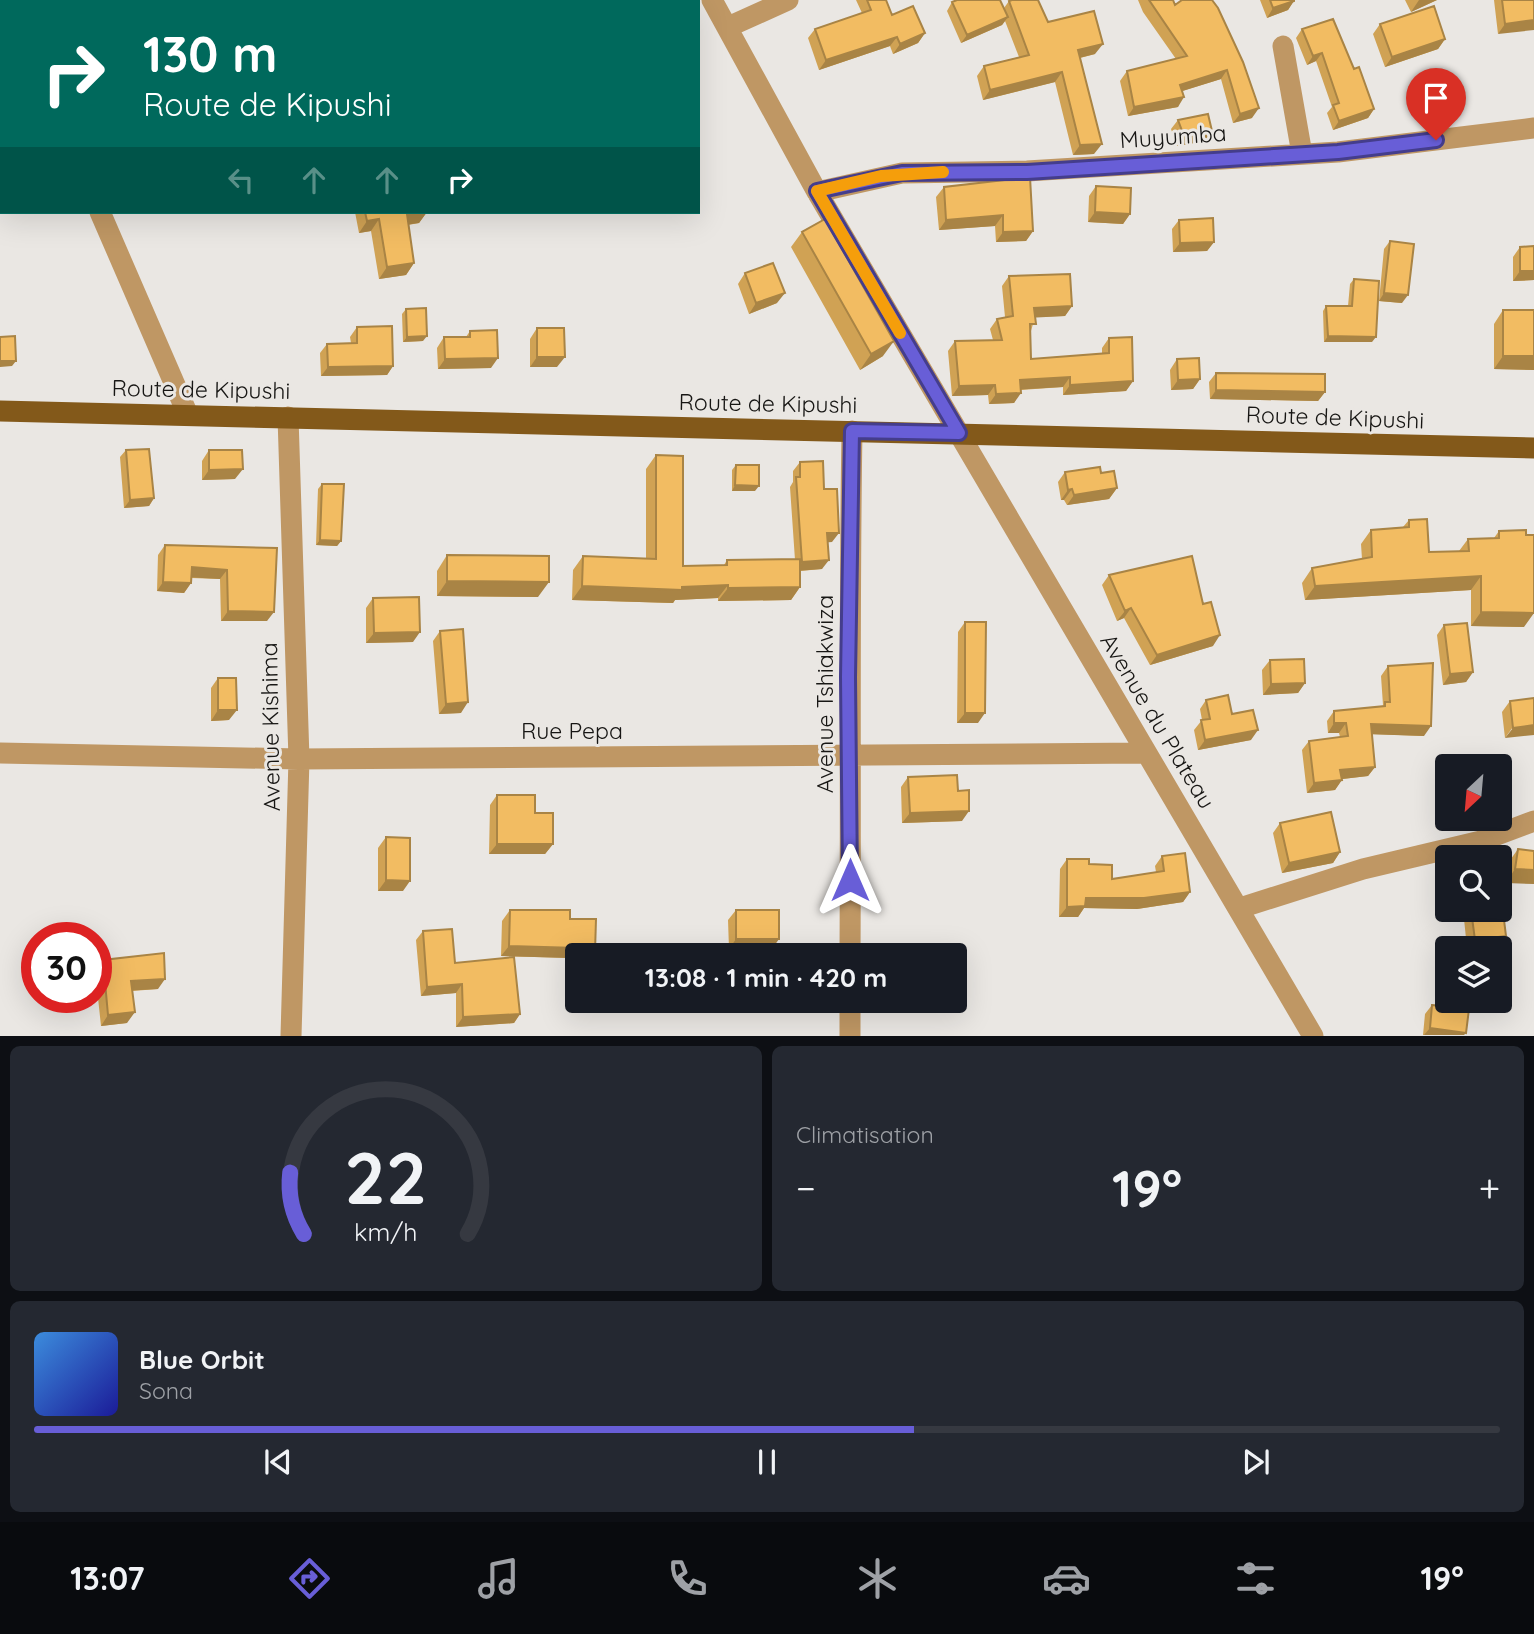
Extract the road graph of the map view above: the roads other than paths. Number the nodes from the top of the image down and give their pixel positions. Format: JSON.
{"nodes":[{"id":1,"x":712,"y":0,"type":"edge"},
{"id":2,"x":788,"y":0,"type":"edge"},
{"id":3,"x":728,"y":27,"type":"junction"},
{"id":4,"x":1283,"y":46,"type":"dead end"},
{"id":5,"x":1534,"y":128,"type":"edge"},
{"id":6,"x":1303,"y":154,"type":"junction"},
{"id":7,"x":817,"y":191,"type":"junction"},
{"id":8,"x":101,"y":214,"type":"edge"},
{"id":9,"x":0,"y":411,"type":"edge"},
{"id":10,"x":188,"y":415,"type":"junction"},
{"id":11,"x":288,"y":417,"type":"junction"},
{"id":12,"x":852,"y":431,"type":"junction"},
{"id":13,"x":959,"y":433,"type":"junction"},
{"id":14,"x":1534,"y":448,"type":"edge"},
{"id":15,"x":0,"y":753,"type":"edge"},
{"id":16,"x":1145,"y":753,"type":"junction"},
{"id":17,"x":851,"y":754,"type":"junction"},
{"id":18,"x":299,"y":759,"type":"junction"},
{"id":19,"x":1534,"y":821,"type":"edge"},
{"id":20,"x":1240,"y":908,"type":"junction"},
{"id":21,"x":850,"y":943,"type":"edge"},
{"id":22,"x":850,"y":1013,"type":"edge"},
{"id":23,"x":291,"y":1035,"type":"edge"},
{"id":24,"x":850,"y":1035,"type":"edge"},
{"id":25,"x":1313,"y":1035,"type":"edge"}],
"edges":[{"from":1,"to":3,"type":"street","name":"Avenue du Plateau"},
{"from":2,"to":3,"type":"street"},
{"from":3,"to":7,"type":"street","name":"Avenue du Plateau"},
{"from":4,"to":6,"type":"street"},
{"from":5,"to":6,"type":"street","name":"Muyumba"},
{"from":6,"to":7,"type":"street","name":"Muyumba"},
{"from":7,"to":13,"type":"street","name":"Avenue du Plateau"},
{"from":8,"to":10,"type":"street"},
{"from":9,"to":10,"type":"main road","name":"Route de Kipushi"},
{"from":10,"to":11,"type":"main road","name":"Route de Kipushi"},
{"from":11,"to":12,"type":"main road","name":"Route de Kipushi"},
{"from":11,"to":18,"type":"street","name":"Avenue Kishima"},
{"from":12,"to":13,"type":"main road","name":"Route de Kipushi"},
{"from":12,"to":17,"type":"street","name":"Avenue Tshiakwiza"},
{"from":13,"to":14,"type":"main road","name":"Route de Kipushi"},
{"from":13,"to":16,"type":"street","name":"Avenue du Plateau"},
{"from":15,"to":18,"type":"street","name":"Rue Pepa"},
{"from":16,"to":17,"type":"street","name":"Rue Pepa"},
{"from":16,"to":20,"type":"street","name":"Avenue du Plateau"},
{"from":17,"to":18,"type":"street","name":"Rue Pepa"},
{"from":17,"to":21,"type":"street","name":"Avenue Tshiakwiza"},
{"from":18,"to":23,"type":"street","name":"Avenue Kishima"},
{"from":19,"to":20,"type":"street"},
{"from":20,"to":25,"type":"street","name":"Avenue du Plateau"},
{"from":22,"to":24,"type":"street"}]}
